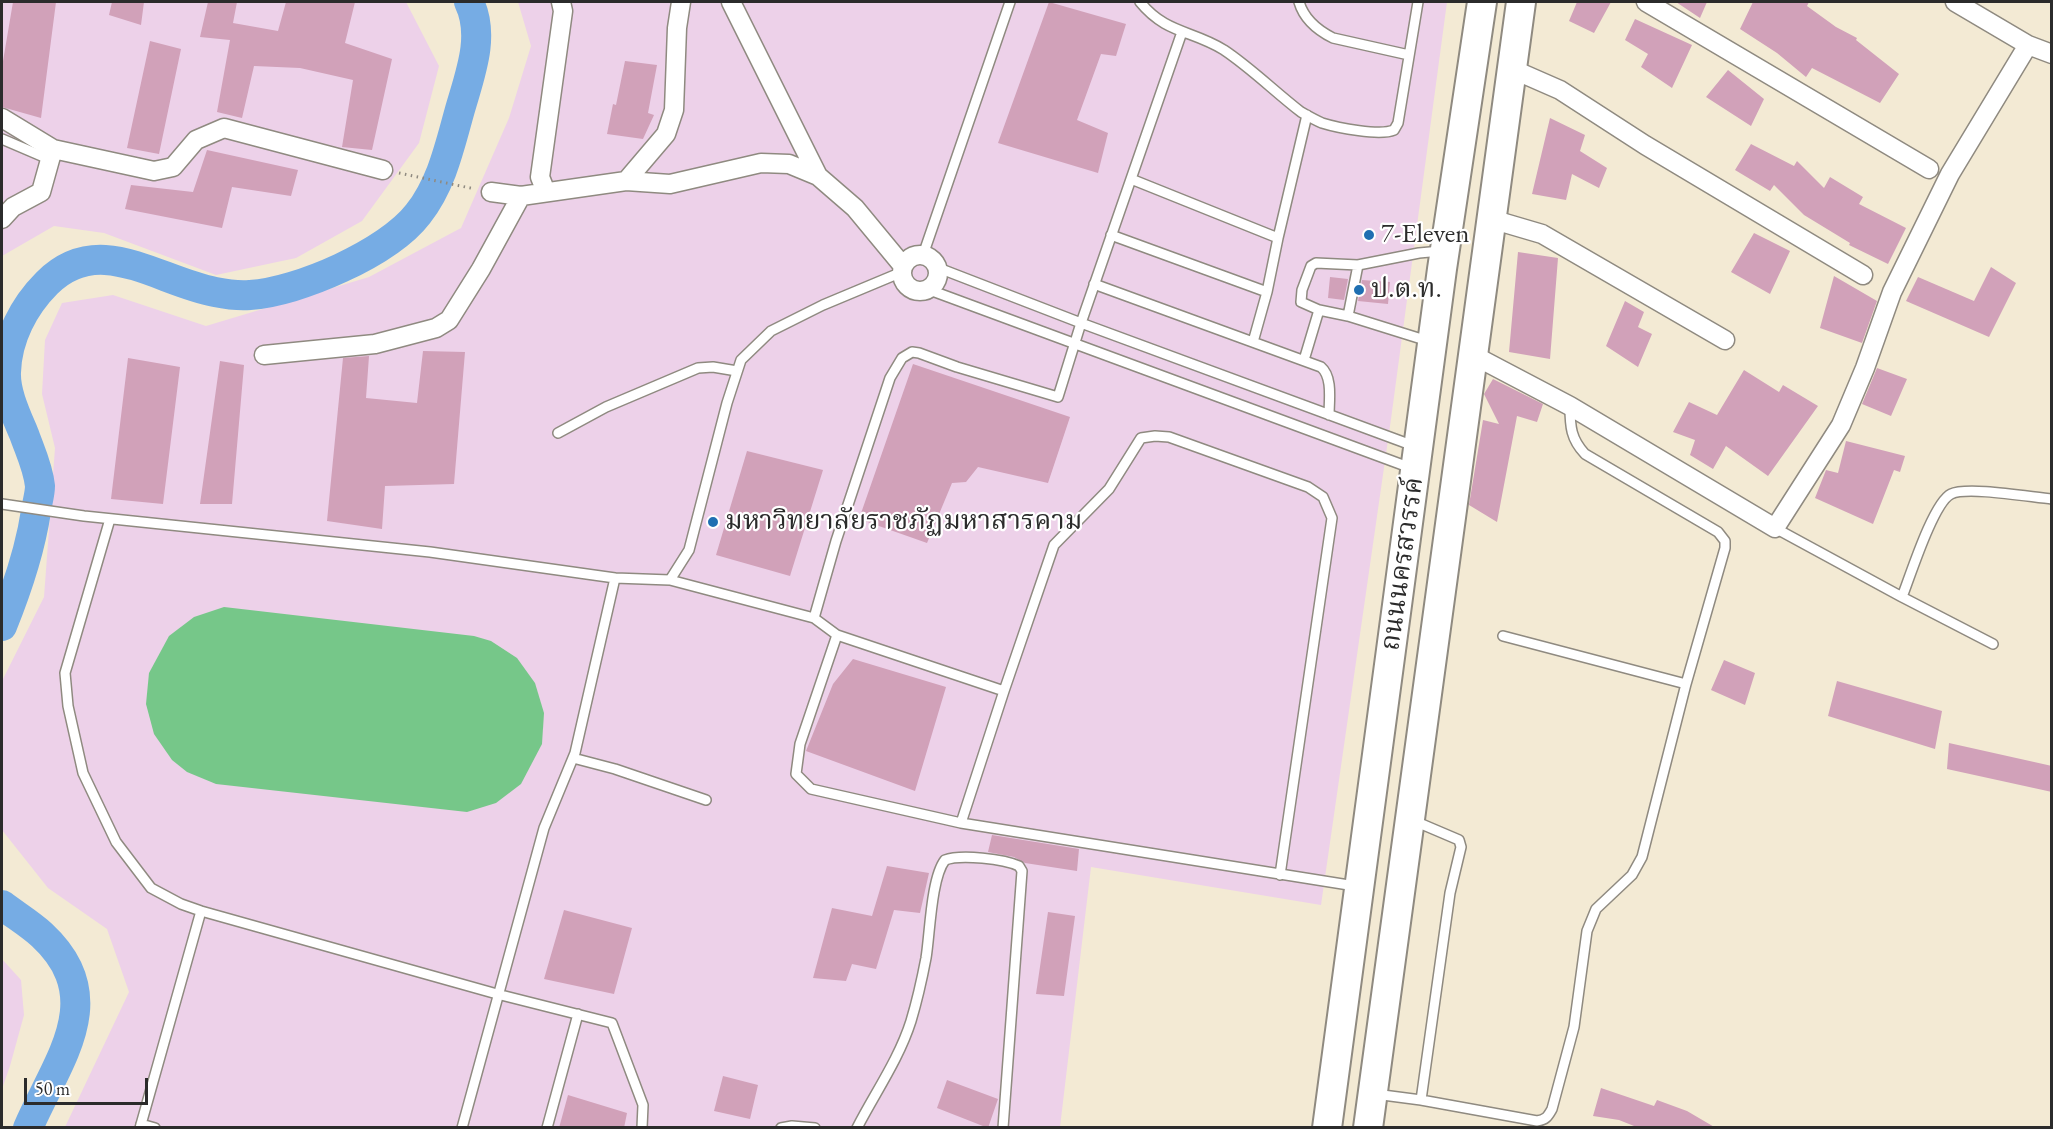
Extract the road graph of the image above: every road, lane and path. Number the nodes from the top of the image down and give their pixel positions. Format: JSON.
{"nodes":[{"id":1,"x":561,"y":2,"type":"edge"},
{"id":2,"x":681,"y":2,"type":"edge"},
{"id":3,"x":731,"y":2,"type":"edge"},
{"id":4,"x":1010,"y":2,"type":"edge"},
{"id":5,"x":1140,"y":2,"type":"edge"},
{"id":6,"x":1299,"y":2,"type":"edge"},
{"id":7,"x":1418,"y":2,"type":"edge"},
{"id":8,"x":1482,"y":2,"type":"edge"},
{"id":9,"x":1521,"y":2,"type":"edge"},
{"id":10,"x":1646,"y":2,"type":"edge"},
{"id":11,"x":1955,"y":2,"type":"edge"},
{"id":12,"x":1182,"y":32,"type":"junction"},
{"id":13,"x":2028,"y":45,"type":"junction"},
{"id":14,"x":2052,"y":54,"type":"edge"},
{"id":15,"x":1409,"y":55,"type":"junction"},
{"id":16,"x":1512,"y":69,"type":"junction"},
{"id":17,"x":1306,"y":115,"type":"junction"},
{"id":18,"x":2,"y":118,"type":"edge"},
{"id":19,"x":2,"y":139,"type":"edge"},
{"id":20,"x":52,"y":155,"type":"junction"},
{"id":21,"x":383,"y":170,"type":"joint"},
{"id":22,"x":1929,"y":170,"type":"dead end"},
{"id":23,"x":818,"y":176,"type":"junction"},
{"id":24,"x":1131,"y":179,"type":"junction"},
{"id":25,"x":626,"y":181,"type":"junction"},
{"id":26,"x":491,"y":192,"type":"joint"},
{"id":27,"x":546,"y":192,"type":"junction"},
{"id":28,"x":521,"y":196,"type":"junction"},
{"id":29,"x":2,"y":219,"type":"edge"},
{"id":30,"x":1491,"y":219,"type":"junction"},
{"id":31,"x":1111,"y":235,"type":"junction"},
{"id":32,"x":1278,"y":238,"type":"junction"},
{"id":33,"x":1445,"y":250,"type":"junction"},
{"id":34,"x":930,"y":261,"type":"junction"},
{"id":35,"x":1358,"y":265,"type":"junction"},
{"id":36,"x":902,"y":269,"type":"junction"},
{"id":37,"x":1863,"y":275,"type":"dead end"},
{"id":38,"x":1094,"y":284,"type":"junction"},
{"id":39,"x":927,"y":289,"type":"junction"},
{"id":40,"x":1267,"y":292,"type":"junction"},
{"id":41,"x":1319,"y":310,"type":"junction"},
{"id":42,"x":1348,"y":316,"type":"junction"},
{"id":43,"x":1081,"y":323,"type":"junction"},
{"id":44,"x":1725,"y":340,"type":"dead end"},
{"id":45,"x":1252,"y":342,"type":"junction"},
{"id":46,"x":1074,"y":343,"type":"junction"},
{"id":47,"x":1433,"y":343,"type":"junction"},
{"id":48,"x":264,"y":355,"type":"dead end"},
{"id":49,"x":1473,"y":355,"type":"junction"},
{"id":50,"x":1304,"y":360,"type":"junction"},
{"id":51,"x":737,"y":371,"type":"junction"},
{"id":52,"x":1569,"y":406,"type":"junction"},
{"id":53,"x":1329,"y":415,"type":"junction"},
{"id":54,"x":558,"y":433,"type":"dead end"},
{"id":55,"x":1417,"y":459,"type":"junction"},
{"id":56,"x":2052,"y":499,"type":"edge"},
{"id":57,"x":2,"y":504,"type":"edge"},
{"id":58,"x":110,"y":519,"type":"junction"},
{"id":59,"x":1775,"y":528,"type":"junction"},
{"id":60,"x":615,"y":578,"type":"junction"},
{"id":61,"x":670,"y":580,"type":"junction"},
{"id":62,"x":1902,"y":597,"type":"junction"},
{"id":63,"x":814,"y":618,"type":"junction"},
{"id":64,"x":837,"y":634,"type":"junction"},
{"id":65,"x":1503,"y":636,"type":"dead end"},
{"id":66,"x":1993,"y":644,"type":"dead end"},
{"id":67,"x":1686,"y":684,"type":"junction"},
{"id":68,"x":1004,"y":691,"type":"junction"},
{"id":69,"x":573,"y":758,"type":"junction"},
{"id":70,"x":706,"y":800,"type":"dead end"},
{"id":71,"x":1410,"y":819,"type":"junction"},
{"id":72,"x":961,"y":824,"type":"junction"},
{"id":73,"x":1280,"y":875,"type":"junction"},
{"id":74,"x":1360,"y":887,"type":"junction"},
{"id":75,"x":201,"y":911,"type":"junction"},
{"id":76,"x":497,"y":994,"type":"junction"},
{"id":77,"x":578,"y":1014,"type":"junction"},
{"id":78,"x":1372,"y":1093,"type":"junction"},
{"id":79,"x":1421,"y":1100,"type":"junction"},
{"id":80,"x":140,"y":1126,"type":"edge"},
{"id":81,"x":155,"y":1128,"type":"edge"},
{"id":82,"x":462,"y":1128,"type":"edge"},
{"id":83,"x":547,"y":1128,"type":"edge"},
{"id":84,"x":642,"y":1128,"type":"edge"},
{"id":85,"x":782,"y":1128,"type":"edge"},
{"id":86,"x":815,"y":1128,"type":"edge"},
{"id":87,"x":856,"y":1128,"type":"edge"},
{"id":88,"x":1003,"y":1128,"type":"edge"},
{"id":89,"x":1327,"y":1128,"type":"edge"},
{"id":90,"x":1368,"y":1128,"type":"edge"}],
"edges":[{"from":1,"to":27,"type":"street"},
{"from":2,"to":25,"type":"street"},
{"from":3,"to":23,"type":"street"},
{"from":4,"to":34,"type":"lane"},
{"from":5,"to":12,"type":"lane"},
{"from":6,"to":15,"type":"lane"},
{"from":7,"to":15,"type":"lane"},
{"from":8,"to":33,"type":"main road","name":"ถนนนครสวรรค์"},
{"from":9,"to":16,"type":"main road","name":"ถนนนครสวรรค์"},
{"from":10,"to":22,"type":"street"},
{"from":11,"to":13,"type":"street"},
{"from":12,"to":17,"type":"lane"},
{"from":12,"to":24,"type":"lane"},
{"from":13,"to":14,"type":"street"},
{"from":13,"to":59,"type":"street"},
{"from":15,"to":17,"type":"lane"},
{"from":16,"to":30,"type":"main road","name":"ถนนนครสวรรค์"},
{"from":16,"to":37,"type":"street"},
{"from":17,"to":32,"type":"lane"},
{"from":18,"to":20,"type":"street"},
{"from":19,"to":20,"type":"lane"},
{"from":20,"to":21,"type":"street"},
{"from":20,"to":29,"type":"street"},
{"from":21,"to":26,"type":"path"},
{"from":23,"to":25,"type":"street"},
{"from":23,"to":36,"type":"street"},
{"from":24,"to":31,"type":"lane"},
{"from":24,"to":32,"type":"lane"},
{"from":25,"to":27,"type":"street"},
{"from":26,"to":28,"type":"street"},
{"from":27,"to":28,"type":"street"},
{"from":28,"to":48,"type":"street"},
{"from":30,"to":44,"type":"street"},
{"from":30,"to":49,"type":"main road","name":"ถนนนครสวรรค์"},
{"from":31,"to":38,"type":"lane"},
{"from":31,"to":40,"type":"lane"},
{"from":32,"to":40,"type":"lane"},
{"from":33,"to":35,"type":"lane"},
{"from":33,"to":47,"type":"main road","name":"ถนนนครสวรรค์"},
{"from":34,"to":36,"type":"street"},
{"from":34,"to":39,"type":"street"},
{"from":34,"to":43,"type":"lane"},
{"from":35,"to":41,"type":"lane"},
{"from":35,"to":42,"type":"lane"},
{"from":36,"to":39,"type":"street"},
{"from":36,"to":51,"type":"lane"},
{"from":38,"to":43,"type":"lane"},
{"from":38,"to":45,"type":"lane"},
{"from":39,"to":46,"type":"lane"},
{"from":40,"to":45,"type":"lane"},
{"from":41,"to":42,"type":"lane"},
{"from":41,"to":50,"type":"lane"},
{"from":42,"to":47,"type":"lane"},
{"from":43,"to":46,"type":"lane"},
{"from":43,"to":53,"type":"lane"},
{"from":45,"to":50,"type":"lane"},
{"from":46,"to":55,"type":"lane"},
{"from":46,"to":63,"type":"lane"},
{"from":47,"to":49,"type":"main road"},
{"from":47,"to":55,"type":"main road","name":"ถนนนครสวรรค์"},
{"from":49,"to":52,"type":"street"},
{"from":49,"to":71,"type":"main road","name":"ถนนนครสวรรค์"},
{"from":50,"to":53,"type":"lane"},
{"from":51,"to":54,"type":"lane"},
{"from":51,"to":61,"type":"lane"},
{"from":52,"to":59,"type":"street"},
{"from":52,"to":67,"type":"lane"},
{"from":53,"to":55,"type":"lane"},
{"from":55,"to":74,"type":"main road","name":"ถนนนครสวรรค์"},
{"from":56,"to":62,"type":"lane"},
{"from":57,"to":58,"type":"lane"},
{"from":58,"to":60,"type":"lane"},
{"from":58,"to":75,"type":"lane"},
{"from":59,"to":62,"type":"lane"},
{"from":60,"to":61,"type":"lane"},
{"from":60,"to":69,"type":"lane"},
{"from":61,"to":63,"type":"lane"},
{"from":62,"to":66,"type":"lane"},
{"from":63,"to":64,"type":"lane"},
{"from":64,"to":68,"type":"lane"},
{"from":64,"to":72,"type":"lane"},
{"from":65,"to":67,"type":"lane"},
{"from":67,"to":79,"type":"lane"},
{"from":68,"to":72,"type":"lane"},
{"from":68,"to":73,"type":"lane"},
{"from":69,"to":70,"type":"lane"},
{"from":69,"to":76,"type":"lane"},
{"from":71,"to":78,"type":"main road","name":"ถนนนครสวรรค์"},
{"from":71,"to":79,"type":"lane"},
{"from":72,"to":73,"type":"lane"},
{"from":73,"to":74,"type":"lane"},
{"from":74,"to":89,"type":"main road","name":"ถนนนครสวรรค์"},
{"from":75,"to":76,"type":"lane"},
{"from":75,"to":80,"type":"lane"},
{"from":76,"to":77,"type":"lane"},
{"from":76,"to":82,"type":"lane"},
{"from":77,"to":83,"type":"lane"},
{"from":77,"to":84,"type":"lane"},
{"from":78,"to":79,"type":"lane"},
{"from":78,"to":90,"type":"main road","name":"ถนนนครสวรรค์"},
{"from":80,"to":81,"type":"lane"},
{"from":85,"to":86,"type":"lane"},
{"from":87,"to":88,"type":"lane"}]}
